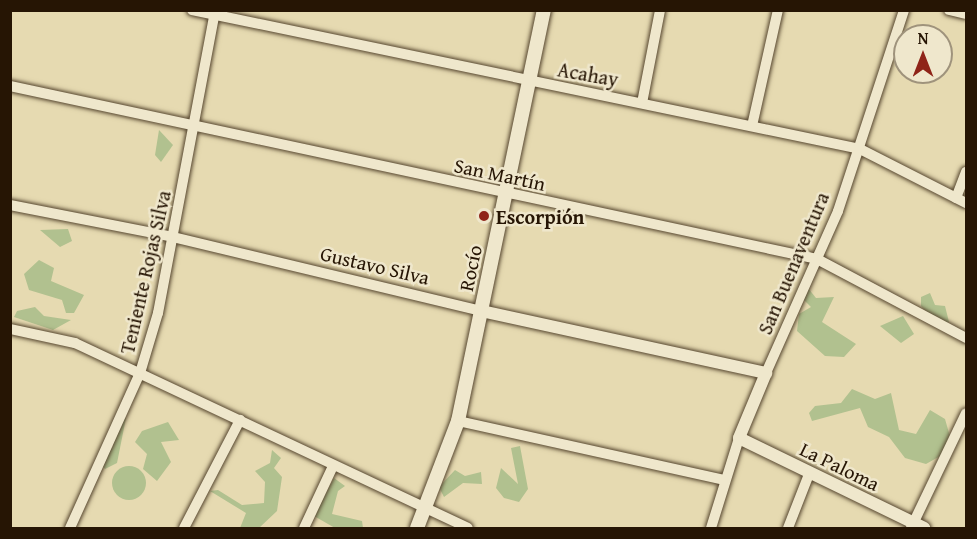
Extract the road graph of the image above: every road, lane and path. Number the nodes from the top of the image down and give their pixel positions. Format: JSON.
{"nodes":[{"id":1,"x":192,"y":10,"type":"edge"},
{"id":2,"x":544,"y":10,"type":"edge"},
{"id":3,"x":660,"y":10,"type":"edge"},
{"id":4,"x":778,"y":10,"type":"edge"},
{"id":5,"x":904,"y":10,"type":"edge"},
{"id":6,"x":949,"y":10,"type":"edge"},
{"id":7,"x":214,"y":13,"type":"edge"},
{"id":8,"x":966,"y":14,"type":"edge"},
{"id":9,"x":528,"y":82,"type":"junction"},
{"id":10,"x":10,"y":86,"type":"edge"},
{"id":11,"x":642,"y":103,"type":"junction"},
{"id":12,"x":195,"y":126,"type":"junction"},
{"id":13,"x":752,"y":126,"type":"junction"},
{"id":14,"x":860,"y":149,"type":"junction"},
{"id":15,"x":966,"y":172,"type":"edge"},
{"id":16,"x":505,"y":194,"type":"junction"},
{"id":17,"x":956,"y":198,"type":"junction"},
{"id":18,"x":966,"y":203,"type":"edge"},
{"id":19,"x":10,"y":205,"type":"edge"},
{"id":20,"x":173,"y":237,"type":"junction"},
{"id":21,"x":818,"y":259,"type":"junction"},
{"id":22,"x":481,"y":310,"type":"junction"},
{"id":23,"x":10,"y":329,"type":"edge"},
{"id":24,"x":966,"y":338,"type":"edge"},
{"id":25,"x":140,"y":373,"type":"junction"},
{"id":26,"x":766,"y":373,"type":"junction"},
{"id":27,"x":966,"y":413,"type":"edge"},
{"id":28,"x":240,"y":420,"type":"junction"},
{"id":29,"x":458,"y":421,"type":"junction"},
{"id":30,"x":739,"y":438,"type":"junction"},
{"id":31,"x":333,"y":466,"type":"junction"},
{"id":32,"x":809,"y":474,"type":"junction"},
{"id":33,"x":724,"y":480,"type":"junction"},
{"id":34,"x":426,"y":507,"type":"junction"},
{"id":35,"x":916,"y":526,"type":"edge"},
{"id":36,"x":70,"y":528,"type":"edge"},
{"id":37,"x":184,"y":528,"type":"edge"},
{"id":38,"x":304,"y":528,"type":"edge"},
{"id":39,"x":417,"y":528,"type":"edge"},
{"id":40,"x":468,"y":528,"type":"edge"},
{"id":41,"x":711,"y":528,"type":"edge"},
{"id":42,"x":788,"y":528,"type":"edge"}],
"edges":[{"from":1,"to":7,"type":"street","name":"Acahay"},
{"from":2,"to":9,"type":"main road","name":"Rocío"},
{"from":3,"to":11,"type":"street"},
{"from":4,"to":13,"type":"street"},
{"from":5,"to":14,"type":"street","name":"San Buenaventura"},
{"from":6,"to":8,"type":"street"},
{"from":7,"to":9,"type":"street","name":"Acahay"},
{"from":7,"to":12,"type":"street","name":"Teniente Rojas Silva"},
{"from":9,"to":11,"type":"street","name":"Acahay"},
{"from":9,"to":16,"type":"main road","name":"Rocío"},
{"from":10,"to":12,"type":"street","name":"San Martín"},
{"from":11,"to":13,"type":"street","name":"Acahay"},
{"from":12,"to":16,"type":"street","name":"San Martín"},
{"from":12,"to":20,"type":"street","name":"Teniente Rojas Silva"},
{"from":13,"to":14,"type":"street","name":"Acahay"},
{"from":14,"to":17,"type":"street","name":"Acahay"},
{"from":14,"to":21,"type":"street","name":"San Buenaventura"},
{"from":15,"to":17,"type":"street"},
{"from":16,"to":21,"type":"street","name":"San Martín"},
{"from":16,"to":22,"type":"main road","name":"Rocío"},
{"from":17,"to":18,"type":"street","name":"Acahay"},
{"from":19,"to":20,"type":"street","name":"Gustavo Silva"},
{"from":20,"to":22,"type":"street","name":"Gustavo Silva"},
{"from":20,"to":25,"type":"street","name":"Teniente Rojas Silva"},
{"from":21,"to":24,"type":"street","name":"San Martín"},
{"from":21,"to":26,"type":"street","name":"San Buenaventura"},
{"from":22,"to":26,"type":"street","name":"Gustavo Silva"},
{"from":22,"to":29,"type":"main road","name":"Rocío"},
{"from":23,"to":25,"type":"street"},
{"from":25,"to":28,"type":"street"},
{"from":25,"to":36,"type":"street","name":"Teniente Rojas Silva"},
{"from":26,"to":30,"type":"street","name":"San Buenaventura"},
{"from":27,"to":35,"type":"street"},
{"from":28,"to":31,"type":"street"},
{"from":28,"to":37,"type":"street"},
{"from":29,"to":33,"type":"street"},
{"from":29,"to":34,"type":"main road","name":"Rocío"},
{"from":30,"to":32,"type":"street","name":"La Paloma"},
{"from":30,"to":33,"type":"street","name":"San Buenaventura"},
{"from":31,"to":34,"type":"street"},
{"from":31,"to":38,"type":"street"},
{"from":32,"to":35,"type":"street","name":"La Paloma"},
{"from":32,"to":42,"type":"street"},
{"from":33,"to":41,"type":"street","name":"San Buenaventura"},
{"from":34,"to":39,"type":"main road","name":"Rocío"},
{"from":34,"to":40,"type":"street"}]}
